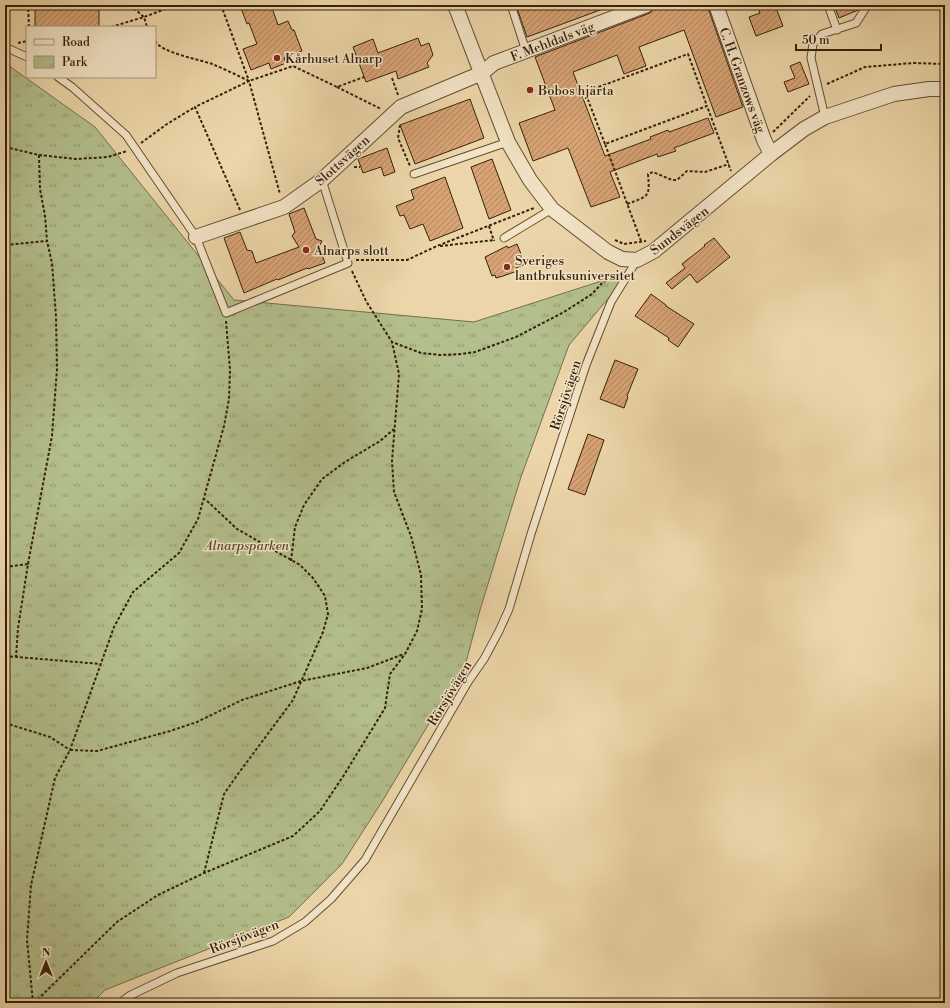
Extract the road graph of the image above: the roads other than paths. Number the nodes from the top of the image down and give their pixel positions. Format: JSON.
{"nodes":[{"id":1,"x":455,"y":5,"type":"edge"},
{"id":2,"x":511,"y":5,"type":"edge"},
{"id":3,"x":647,"y":5,"type":"edge"},
{"id":4,"x":716,"y":5,"type":"edge"},
{"id":5,"x":828,"y":5,"type":"edge"},
{"id":6,"x":866,"y":5,"type":"edge"},
{"id":7,"x":837,"y":30,"type":"junction"},
{"id":8,"x":5,"y":47,"type":"edge"},
{"id":9,"x":526,"y":50,"type":"junction"},
{"id":10,"x":26,"y":57,"type":"edge"},
{"id":11,"x":482,"y":73,"type":"junction"},
{"id":12,"x":59,"y":78,"type":"edge"},
{"id":13,"x":945,"y":89,"type":"edge"},
{"id":14,"x":825,"y":117,"type":"junction"},
{"id":15,"x":508,"y":142,"type":"junction"},
{"id":16,"x":771,"y":154,"type":"junction"},
{"id":17,"x":414,"y":174,"type":"road end"},
{"id":18,"x":322,"y":180,"type":"junction"},
{"id":19,"x":549,"y":206,"type":"junction"},
{"id":20,"x":196,"y":238,"type":"junction"},
{"id":21,"x":504,"y":238,"type":"road end"},
{"id":22,"x":637,"y":260,"type":"junction"},
{"id":23,"x":120,"y":1003,"type":"edge"}],
"edges":[{"from":1,"to":11,"type":"street","name":"Sundsvägen"},
{"from":2,"to":9,"type":"lane"},
{"from":3,"to":9,"type":"street","name":"F. Mehldals väg"},
{"from":4,"to":16,"type":"street","name":"C. H. Granzows väg"},
{"from":5,"to":7,"type":"lane"},
{"from":6,"to":7,"type":"lane"},
{"from":7,"to":14,"type":"lane"},
{"from":8,"to":10,"type":"lane"},
{"from":9,"to":11,"type":"street","name":"F. Mehldals väg"},
{"from":11,"to":15,"type":"street","name":"Sundsvägen"},
{"from":11,"to":18,"type":"street","name":"Slottsvägen"},
{"from":12,"to":20,"type":"lane"},
{"from":13,"to":14,"type":"street","name":"Sundsvägen"},
{"from":14,"to":16,"type":"street","name":"Sundsvägen"},
{"from":15,"to":17,"type":"lane"},
{"from":15,"to":19,"type":"street","name":"Sundsvägen"},
{"from":16,"to":22,"type":"street","name":"Sundsvägen"},
{"from":18,"to":20,"type":"street","name":"Slottsvägen"},
{"from":18,"to":20,"type":"lane"},
{"from":19,"to":21,"type":"lane"},
{"from":19,"to":22,"type":"street","name":"Sundsvägen"},
{"from":22,"to":23,"type":"lane","name":"Rörsjövägen"}]}
